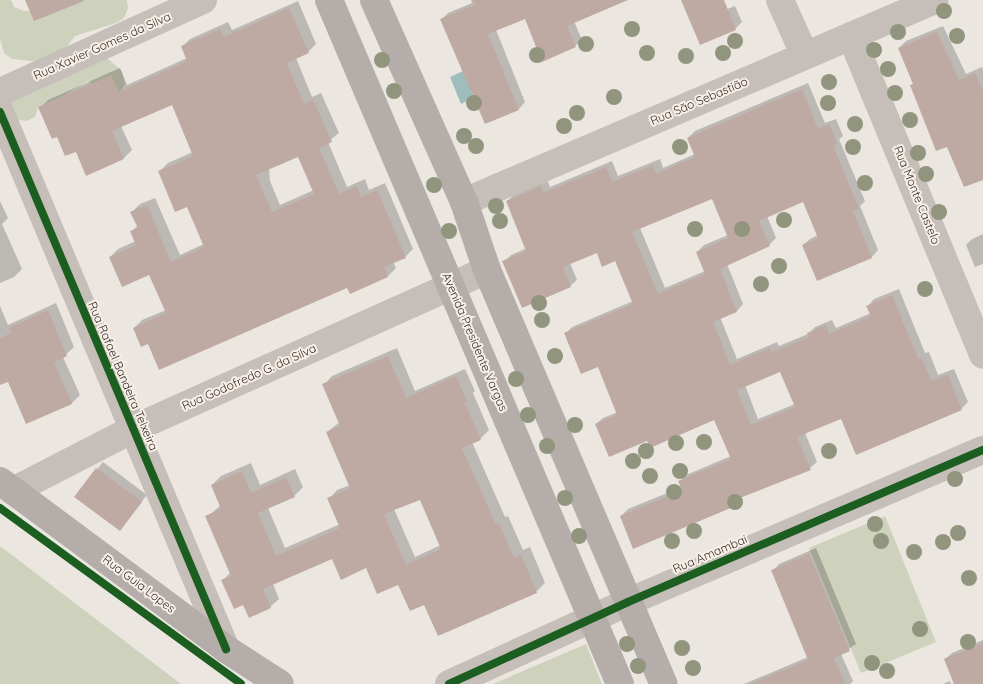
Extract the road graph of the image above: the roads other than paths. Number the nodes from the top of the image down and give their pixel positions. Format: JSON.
{"nodes":[{"id":1,"x":204,"y":0,"type":"edge"},
{"id":2,"x":329,"y":0,"type":"edge"},
{"id":3,"x":374,"y":0,"type":"edge"},
{"id":4,"x":780,"y":0,"type":"edge"},
{"id":5,"x":935,"y":0,"type":"edge"},
{"id":6,"x":851,"y":36,"type":"junction"},
{"id":7,"x":805,"y":56,"type":"junction"},
{"id":8,"x":0,"y":92,"type":"edge"},
{"id":9,"x":0,"y":112,"type":"edge"},
{"id":10,"x":464,"y":202,"type":"junction"},
{"id":11,"x":487,"y":270,"type":"junction"},
{"id":12,"x":451,"y":285,"type":"junction"},
{"id":13,"x":983,"y":355,"type":"edge"},
{"id":14,"x":133,"y":429,"type":"junction"},
{"id":15,"x":983,"y":450,"type":"edge"},
{"id":16,"x":7,"y":486,"type":"edge"},
{"id":17,"x":628,"y":602,"type":"junction"},
{"id":18,"x":591,"y":618,"type":"junction"},
{"id":19,"x":226,"y":649,"type":"junction"},
{"id":20,"x":280,"y":684,"type":"edge"},
{"id":21,"x":449,"y":684,"type":"edge"},
{"id":22,"x":620,"y":684,"type":"edge"},
{"id":23,"x":664,"y":684,"type":"edge"}],
"edges":[{"from":1,"to":8,"type":"street","name":"Rua Xavier Gomes da Silva"},
{"from":2,"to":12,"type":"main road","name":"Avenida Presidente Vargas"},
{"from":3,"to":10,"type":"main road"},
{"from":4,"to":7,"type":"street"},
{"from":5,"to":6,"type":"street","name":"Rua São Sebastião"},
{"from":6,"to":7,"type":"street","name":"Rua São Sebastião"},
{"from":6,"to":13,"type":"street","name":"Rua Monte Castelo"},
{"from":7,"to":10,"type":"street","name":"Rua São Sebastião"},
{"from":9,"to":14,"type":"street","name":"Rua Rafael Bandeira Teixeira"},
{"from":10,"to":11,"type":"main road"},
{"from":11,"to":12,"type":"street","name":"Rua Godofredo G. da Silva"},
{"from":11,"to":17,"type":"main road"},
{"from":12,"to":14,"type":"street","name":"Rua Godofredo G. da Silva"},
{"from":12,"to":18,"type":"main road","name":"Avenida Presidente Vargas"},
{"from":14,"to":16,"type":"street","name":"Rua Godofredo G. da Silva"},
{"from":14,"to":19,"type":"street","name":"Rua Rafael Bandeira Teixeira"},
{"from":15,"to":17,"type":"street","name":"Rua Amambai"},
{"from":16,"to":19,"type":"main road","name":"Rua Guia Lopes"},
{"from":17,"to":18,"type":"street","name":"Rua Amambai"},
{"from":17,"to":23,"type":"main road"},
{"from":18,"to":21,"type":"street","name":"Rua Amambai"},
{"from":18,"to":22,"type":"main road","name":"Avenida Presidente Vargas"},
{"from":19,"to":20,"type":"main road","name":"Rua Guia Lopes"}]}
